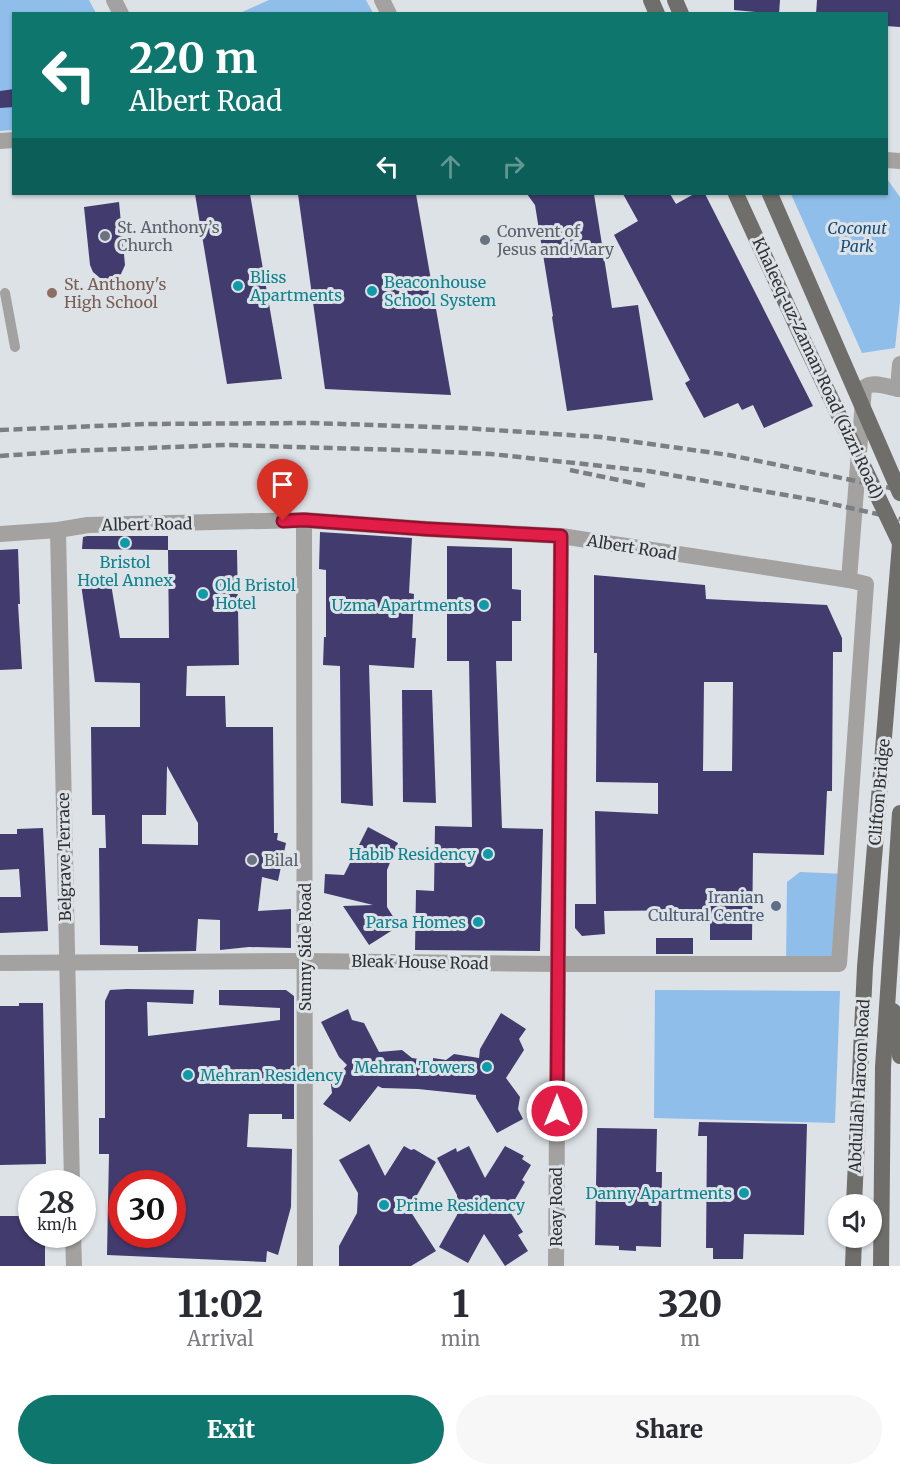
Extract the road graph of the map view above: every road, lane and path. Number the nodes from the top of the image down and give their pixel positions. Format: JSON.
{"nodes":[{"id":1,"x":736,"y":195,"type":"edge"},
{"id":2,"x":770,"y":195,"type":"edge"},
{"id":3,"x":7,"y":293,"type":"edge"},
{"id":4,"x":15,"y":347,"type":"dead end"},
{"id":5,"x":900,"y":364,"type":"edge"},
{"id":6,"x":899,"y":389,"type":"edge"},
{"id":7,"x":900,"y":493,"type":"edge"},
{"id":8,"x":304,"y":520,"type":"junction"},
{"id":9,"x":58,"y":530,"type":"junction"},
{"id":10,"x":0,"y":534,"type":"edge"},
{"id":11,"x":561,"y":536,"type":"junction"},
{"id":12,"x":900,"y":544,"type":"edge"},
{"id":13,"x":849,"y":580,"type":"junction"},
{"id":14,"x":900,"y":813,"type":"edge"},
{"id":15,"x":305,"y":961,"type":"junction"},
{"id":16,"x":66,"y":962,"type":"junction"},
{"id":17,"x":0,"y":963,"type":"edge"},
{"id":18,"x":557,"y":964,"type":"junction"},
{"id":19,"x":839,"y":964,"type":"joint"},
{"id":20,"x":864,"y":967,"type":"joint"},
{"id":21,"x":888,"y":978,"type":"junction"},
{"id":22,"x":900,"y":1056,"type":"edge"},
{"id":23,"x":72,"y":1170,"type":"edge"},
{"id":24,"x":854,"y":1194,"type":"edge"},
{"id":25,"x":73,"y":1248,"type":"edge"},
{"id":26,"x":854,"y":1248,"type":"edge"},
{"id":27,"x":74,"y":1266,"type":"edge"},
{"id":28,"x":305,"y":1266,"type":"edge"},
{"id":29,"x":556,"y":1266,"type":"edge"},
{"id":30,"x":853,"y":1266,"type":"edge"},
{"id":31,"x":881,"y":1266,"type":"edge"}],
"edges":[{"from":1,"to":12,"type":"main road","name":"Khaleeq-uz-Zaman Road (Gizri Road)","bridge":true},
{"from":2,"to":7,"type":"main road","name":"Khaleeq-uz-Zaman Road (Gizri Road)","bridge":true},
{"from":3,"to":4,"type":"lane"},
{"from":5,"to":6,"type":"street"},
{"from":6,"to":13,"type":"street"},
{"from":8,"to":9,"type":"street","name":"Albert Road"},
{"from":8,"to":11,"type":"street","name":"Albert Road"},
{"from":8,"to":15,"type":"street","name":"Sunny Side Road"},
{"from":9,"to":10,"type":"street","name":"Albert Road"},
{"from":9,"to":16,"type":"street","name":"Belgrave Terrace"},
{"from":11,"to":13,"type":"street","name":"Albert Road"},
{"from":11,"to":18,"type":"street","name":"Reay Road"},
{"from":12,"to":20,"type":"main road","name":"Clifton Bridge"},
{"from":13,"to":19,"type":"street","name":"Albert Road"},
{"from":14,"to":21,"type":"main road","name":"Clifton Bridge"},
{"from":15,"to":16,"type":"street","name":"Bleak House Road"},
{"from":15,"to":18,"type":"street","name":"Bleak House Road"},
{"from":15,"to":28,"type":"street","name":"Sunny Side Road"},
{"from":16,"to":17,"type":"street","name":"Bleak House Road"},
{"from":16,"to":23,"type":"street","name":"Belgrave Terrace"},
{"from":18,"to":19,"type":"street","name":"Bleak House Road"},
{"from":18,"to":29,"type":"street","name":"Reay Road"},
{"from":20,"to":24,"type":"main road","name":"Abdullah Haroon Road"},
{"from":21,"to":22,"type":"main road"},
{"from":21,"to":31,"type":"main road","name":"Abdullah Haroon Road"},
{"from":25,"to":27,"type":"street"},
{"from":26,"to":30,"type":"main road"}]}
